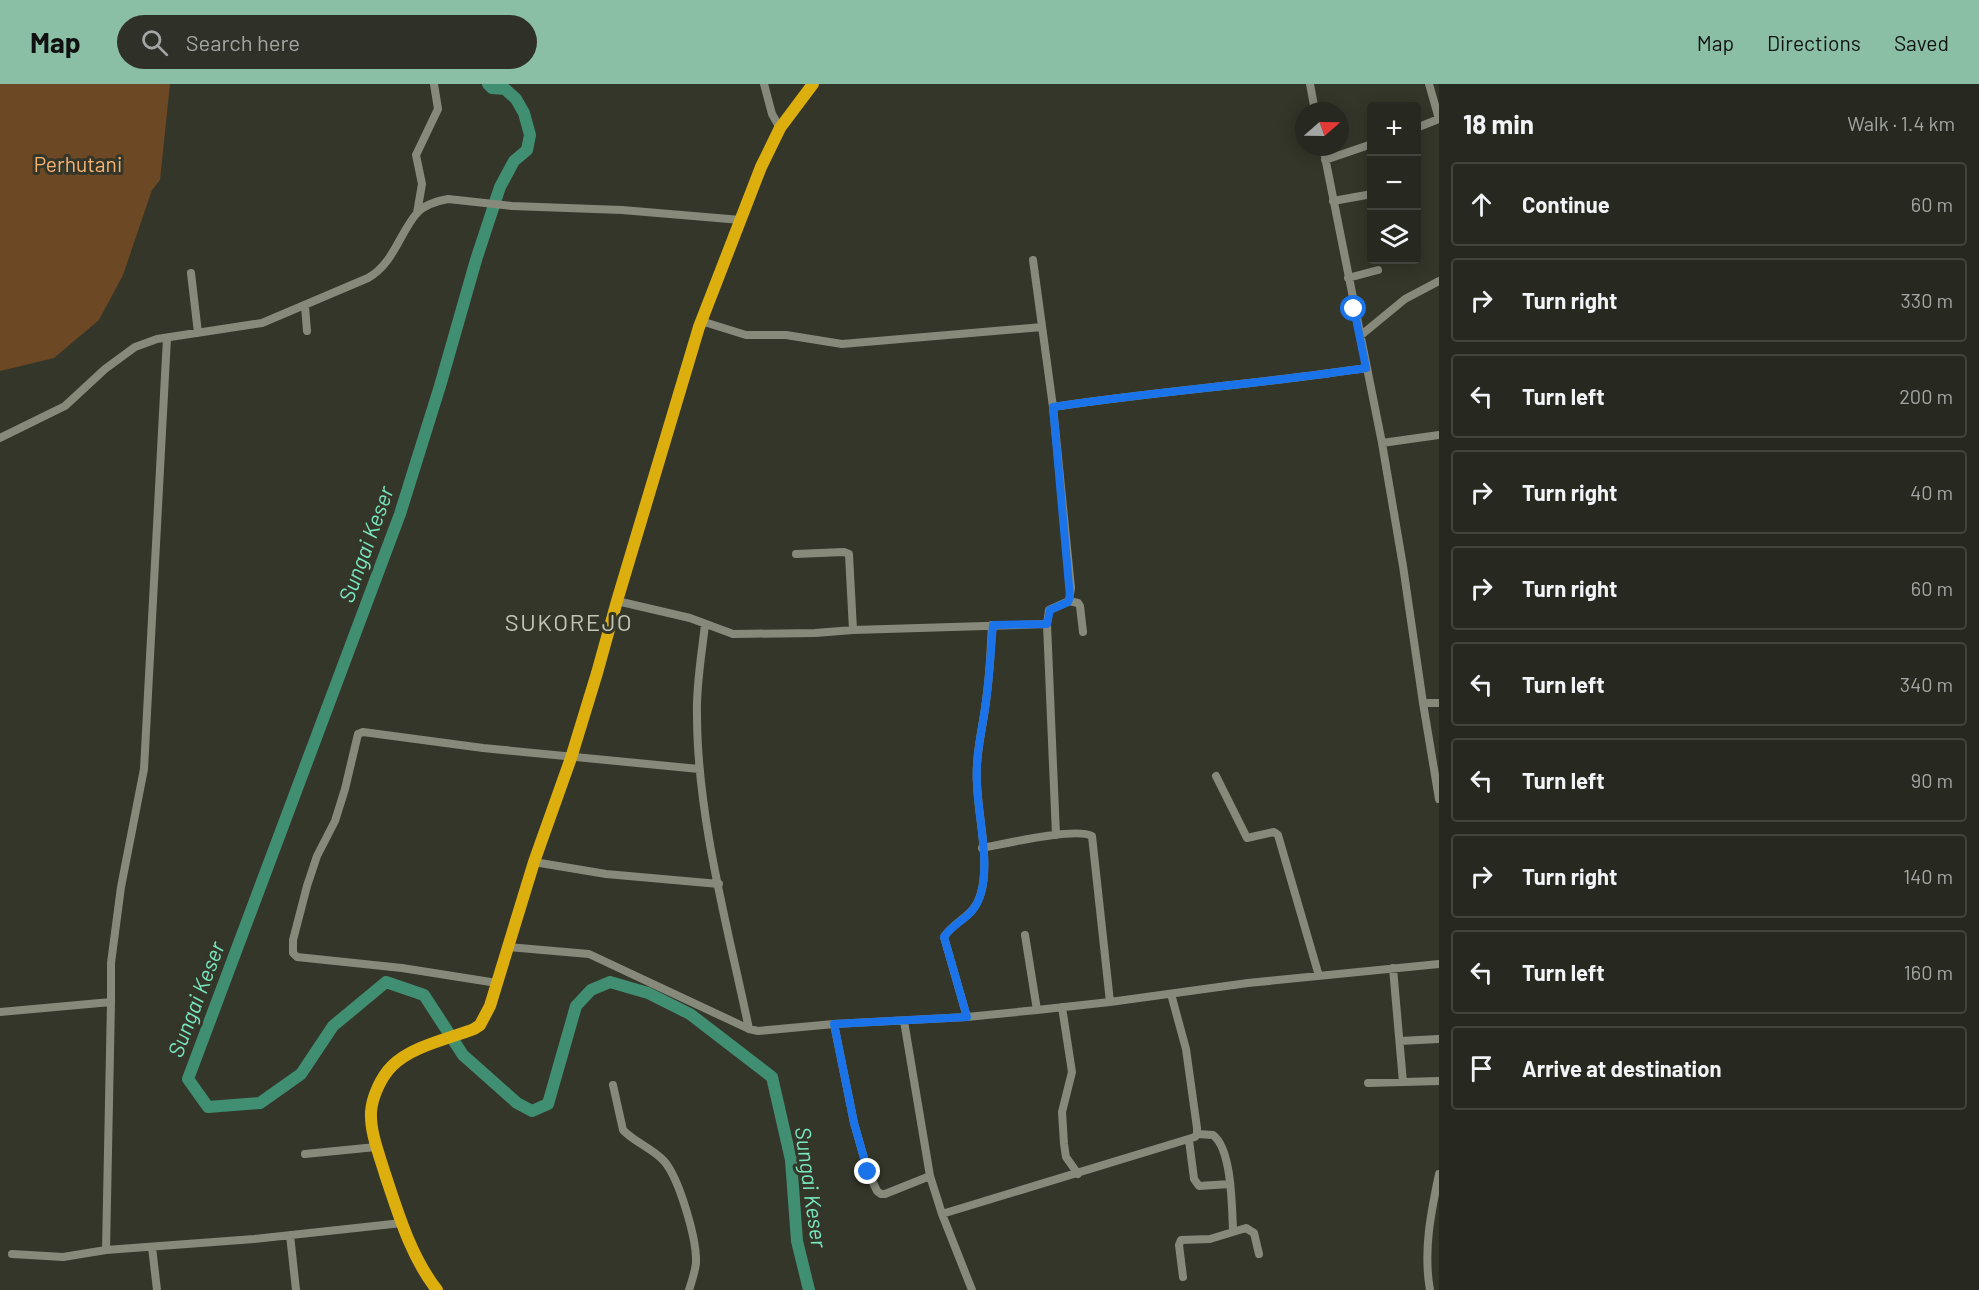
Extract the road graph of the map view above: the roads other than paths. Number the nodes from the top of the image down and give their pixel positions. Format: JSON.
{"nodes":[{"id":1,"x":434,"y":84,"type":"edge"},
{"id":2,"x":764,"y":84,"type":"edge"},
{"id":3,"x":813,"y":84,"type":"edge"},
{"id":4,"x":1310,"y":84,"type":"edge"},
{"id":5,"x":1429,"y":84,"type":"edge"},
{"id":6,"x":1313,"y":102,"type":"edge"},
{"id":7,"x":1421,"y":126,"type":"edge"},
{"id":8,"x":780,"y":128,"type":"junction"},
{"id":9,"x":1367,"y":145,"type":"edge"},
{"id":10,"x":1324,"y":156,"type":"edge"},
{"id":11,"x":1325,"y":160,"type":"junction"},
{"id":12,"x":1367,"y":195,"type":"edge"},
{"id":13,"x":1333,"y":201,"type":"junction"},
{"id":14,"x":417,"y":213,"type":"junction"},
{"id":15,"x":741,"y":220,"type":"junction"},
{"id":16,"x":1033,"y":260,"type":"dead end"},
{"id":17,"x":1378,"y":270,"type":"dead end"},
{"id":18,"x":192,"y":273,"type":"dead end"},
{"id":19,"x":1348,"y":278,"type":"junction"},
{"id":20,"x":1439,"y":282,"type":"edge"},
{"id":21,"x":305,"y":306,"type":"junction"},
{"id":22,"x":701,"y":321,"type":"junction"},
{"id":23,"x":1042,"y":327,"type":"junction"},
{"id":24,"x":307,"y":331,"type":"dead end"},
{"id":25,"x":198,"y":333,"type":"junction"},
{"id":26,"x":1360,"y":336,"type":"junction"},
{"id":27,"x":167,"y":338,"type":"junction"},
{"id":28,"x":1366,"y":368,"type":"junction"},
{"id":29,"x":1053,"y":407,"type":"junction"},
{"id":30,"x":1439,"y":435,"type":"edge"},
{"id":31,"x":0,"y":438,"type":"edge"},
{"id":32,"x":1382,"y":443,"type":"junction"},
{"id":33,"x":796,"y":554,"type":"dead end"},
{"id":34,"x":617,"y":601,"type":"junction"},
{"id":35,"x":1069,"y":601,"type":"junction"},
{"id":36,"x":705,"y":624,"type":"junction"},
{"id":37,"x":1047,"y":624,"type":"junction"},
{"id":38,"x":993,"y":625,"type":"junction"},
{"id":39,"x":853,"y":630,"type":"junction"},
{"id":40,"x":1083,"y":632,"type":"dead end"},
{"id":41,"x":1439,"y":702,"type":"edge"},
{"id":42,"x":1423,"y":703,"type":"junction"},
{"id":43,"x":571,"y":758,"type":"junction"},
{"id":44,"x":699,"y":769,"type":"junction"},
{"id":45,"x":1216,"y":776,"type":"dead end"},
{"id":46,"x":1438,"y":794,"type":"edge"},
{"id":47,"x":1056,"y":835,"type":"junction"},
{"id":48,"x":982,"y":848,"type":"junction"},
{"id":49,"x":534,"y":862,"type":"junction"},
{"id":50,"x":719,"y":884,"type":"junction"},
{"id":51,"x":1025,"y":935,"type":"dead end"},
{"id":52,"x":507,"y":947,"type":"junction"},
{"id":53,"x":1439,"y":964,"type":"edge"},
{"id":54,"x":1393,"y":968,"type":"junction"},
{"id":55,"x":1319,"y":976,"type":"junction"},
{"id":56,"x":497,"y":983,"type":"junction"},
{"id":57,"x":1171,"y":994,"type":"junction"},
{"id":58,"x":111,"y":1002,"type":"junction"},
{"id":59,"x":1110,"y":1002,"type":"junction"},
{"id":60,"x":1062,"y":1007,"type":"junction"},
{"id":61,"x":1037,"y":1010,"type":"junction"},
{"id":62,"x":0,"y":1012,"type":"edge"},
{"id":63,"x":967,"y":1017,"type":"junction"},
{"id":64,"x":903,"y":1022,"type":"junction"},
{"id":65,"x":834,"y":1024,"type":"junction"},
{"id":66,"x":749,"y":1029,"type":"junction"},
{"id":67,"x":1439,"y":1039,"type":"edge"},
{"id":68,"x":1400,"y":1041,"type":"junction"},
{"id":69,"x":1439,"y":1081,"type":"edge"},
{"id":70,"x":1402,"y":1082,"type":"junction"},
{"id":71,"x":1368,"y":1083,"type":"dead end"},
{"id":72,"x":613,"y":1085,"type":"dead end"},
{"id":73,"x":1197,"y":1134,"type":"junction"},
{"id":74,"x":1189,"y":1140,"type":"junction"},
{"id":75,"x":376,"y":1147,"type":"junction"},
{"id":76,"x":305,"y":1154,"type":"dead end"},
{"id":77,"x":1077,"y":1174,"type":"junction"},
{"id":78,"x":1439,"y":1174,"type":"edge"},
{"id":79,"x":930,"y":1176,"type":"junction"},
{"id":80,"x":1230,"y":1184,"type":"junction"},
{"id":81,"x":942,"y":1214,"type":"junction"},
{"id":82,"x":402,"y":1223,"type":"junction"},
{"id":83,"x":1233,"y":1231,"type":"junction"},
{"id":84,"x":290,"y":1235,"type":"junction"},
{"id":85,"x":152,"y":1247,"type":"junction"},
{"id":86,"x":106,"y":1250,"type":"junction"},
{"id":87,"x":12,"y":1254,"type":"dead end"},
{"id":88,"x":1259,"y":1254,"type":"dead end"},
{"id":89,"x":1183,"y":1277,"type":"dead end"},
{"id":90,"x":157,"y":1290,"type":"edge"},
{"id":91,"x":296,"y":1290,"type":"edge"},
{"id":92,"x":437,"y":1290,"type":"edge"},
{"id":93,"x":689,"y":1290,"type":"edge"},
{"id":94,"x":972,"y":1290,"type":"edge"},
{"id":95,"x":1430,"y":1290,"type":"edge"}],
"edges":[{"from":1,"to":14,"type":"street"},
{"from":2,"to":8,"type":"street"},
{"from":3,"to":8,"type":"highway"},
{"from":4,"to":6,"type":"street"},
{"from":5,"to":7,"type":"street"},
{"from":8,"to":15,"type":"highway"},
{"from":9,"to":11,"type":"street"},
{"from":10,"to":11,"type":"street"},
{"from":11,"to":13,"type":"street"},
{"from":12,"to":13,"type":"street"},
{"from":13,"to":19,"type":"street"},
{"from":14,"to":15,"type":"street"},
{"from":14,"to":21,"type":"street"},
{"from":15,"to":22,"type":"highway"},
{"from":16,"to":23,"type":"street"},
{"from":17,"to":19,"type":"street"},
{"from":18,"to":25,"type":"street"},
{"from":19,"to":26,"type":"street"},
{"from":20,"to":26,"type":"street"},
{"from":21,"to":24,"type":"street"},
{"from":21,"to":25,"type":"street"},
{"from":22,"to":23,"type":"street"},
{"from":22,"to":34,"type":"highway"},
{"from":23,"to":29,"type":"street"},
{"from":25,"to":27,"type":"street"},
{"from":26,"to":28,"type":"street"},
{"from":27,"to":31,"type":"street"},
{"from":27,"to":58,"type":"street"},
{"from":28,"to":29,"type":"street"},
{"from":28,"to":32,"type":"street"},
{"from":29,"to":35,"type":"street"},
{"from":30,"to":32,"type":"street"},
{"from":32,"to":42,"type":"street"},
{"from":33,"to":39,"type":"street"},
{"from":34,"to":36,"type":"street"},
{"from":34,"to":43,"type":"highway"},
{"from":35,"to":37,"type":"street"},
{"from":35,"to":40,"type":"street"},
{"from":36,"to":39,"type":"street"},
{"from":36,"to":44,"type":"street"},
{"from":37,"to":38,"type":"street"},
{"from":37,"to":47,"type":"street"},
{"from":38,"to":39,"type":"street"},
{"from":38,"to":48,"type":"street"},
{"from":41,"to":42,"type":"street"},
{"from":42,"to":46,"type":"street"},
{"from":43,"to":44,"type":"street"},
{"from":43,"to":49,"type":"highway"},
{"from":43,"to":56,"type":"street"},
{"from":44,"to":50,"type":"street"},
{"from":45,"to":55,"type":"street"},
{"from":47,"to":48,"type":"street"},
{"from":47,"to":59,"type":"street"},
{"from":48,"to":63,"type":"street"},
{"from":49,"to":50,"type":"street"},
{"from":49,"to":52,"type":"highway"},
{"from":50,"to":66,"type":"street"},
{"from":51,"to":61,"type":"street"},
{"from":52,"to":56,"type":"highway"},
{"from":52,"to":66,"type":"street"},
{"from":53,"to":54,"type":"street"},
{"from":54,"to":55,"type":"street"},
{"from":54,"to":68,"type":"street"},
{"from":55,"to":57,"type":"street"},
{"from":56,"to":75,"type":"highway"},
{"from":57,"to":59,"type":"street"},
{"from":57,"to":73,"type":"street"},
{"from":58,"to":62,"type":"street"},
{"from":58,"to":86,"type":"street"},
{"from":59,"to":60,"type":"street"},
{"from":60,"to":61,"type":"street"},
{"from":60,"to":77,"type":"street"},
{"from":61,"to":63,"type":"street"},
{"from":63,"to":64,"type":"street"},
{"from":64,"to":65,"type":"street"},
{"from":64,"to":79,"type":"street"},
{"from":65,"to":66,"type":"street"},
{"from":65,"to":79,"type":"street"},
{"from":67,"to":68,"type":"street"},
{"from":68,"to":70,"type":"street"},
{"from":69,"to":70,"type":"street"},
{"from":70,"to":71,"type":"street"},
{"from":72,"to":93,"type":"street"},
{"from":73,"to":74,"type":"street"},
{"from":73,"to":80,"type":"street"},
{"from":74,"to":77,"type":"street"},
{"from":74,"to":80,"type":"street"},
{"from":75,"to":76,"type":"street"},
{"from":75,"to":82,"type":"highway"},
{"from":77,"to":81,"type":"street"},
{"from":78,"to":95,"type":"street"},
{"from":79,"to":81,"type":"street"},
{"from":80,"to":83,"type":"street"},
{"from":81,"to":94,"type":"street"},
{"from":82,"to":84,"type":"street"},
{"from":82,"to":92,"type":"highway"},
{"from":83,"to":88,"type":"street"},
{"from":83,"to":89,"type":"street"},
{"from":84,"to":85,"type":"street"},
{"from":84,"to":91,"type":"street"},
{"from":85,"to":86,"type":"street"},
{"from":85,"to":90,"type":"street"},
{"from":86,"to":87,"type":"street"}]}
